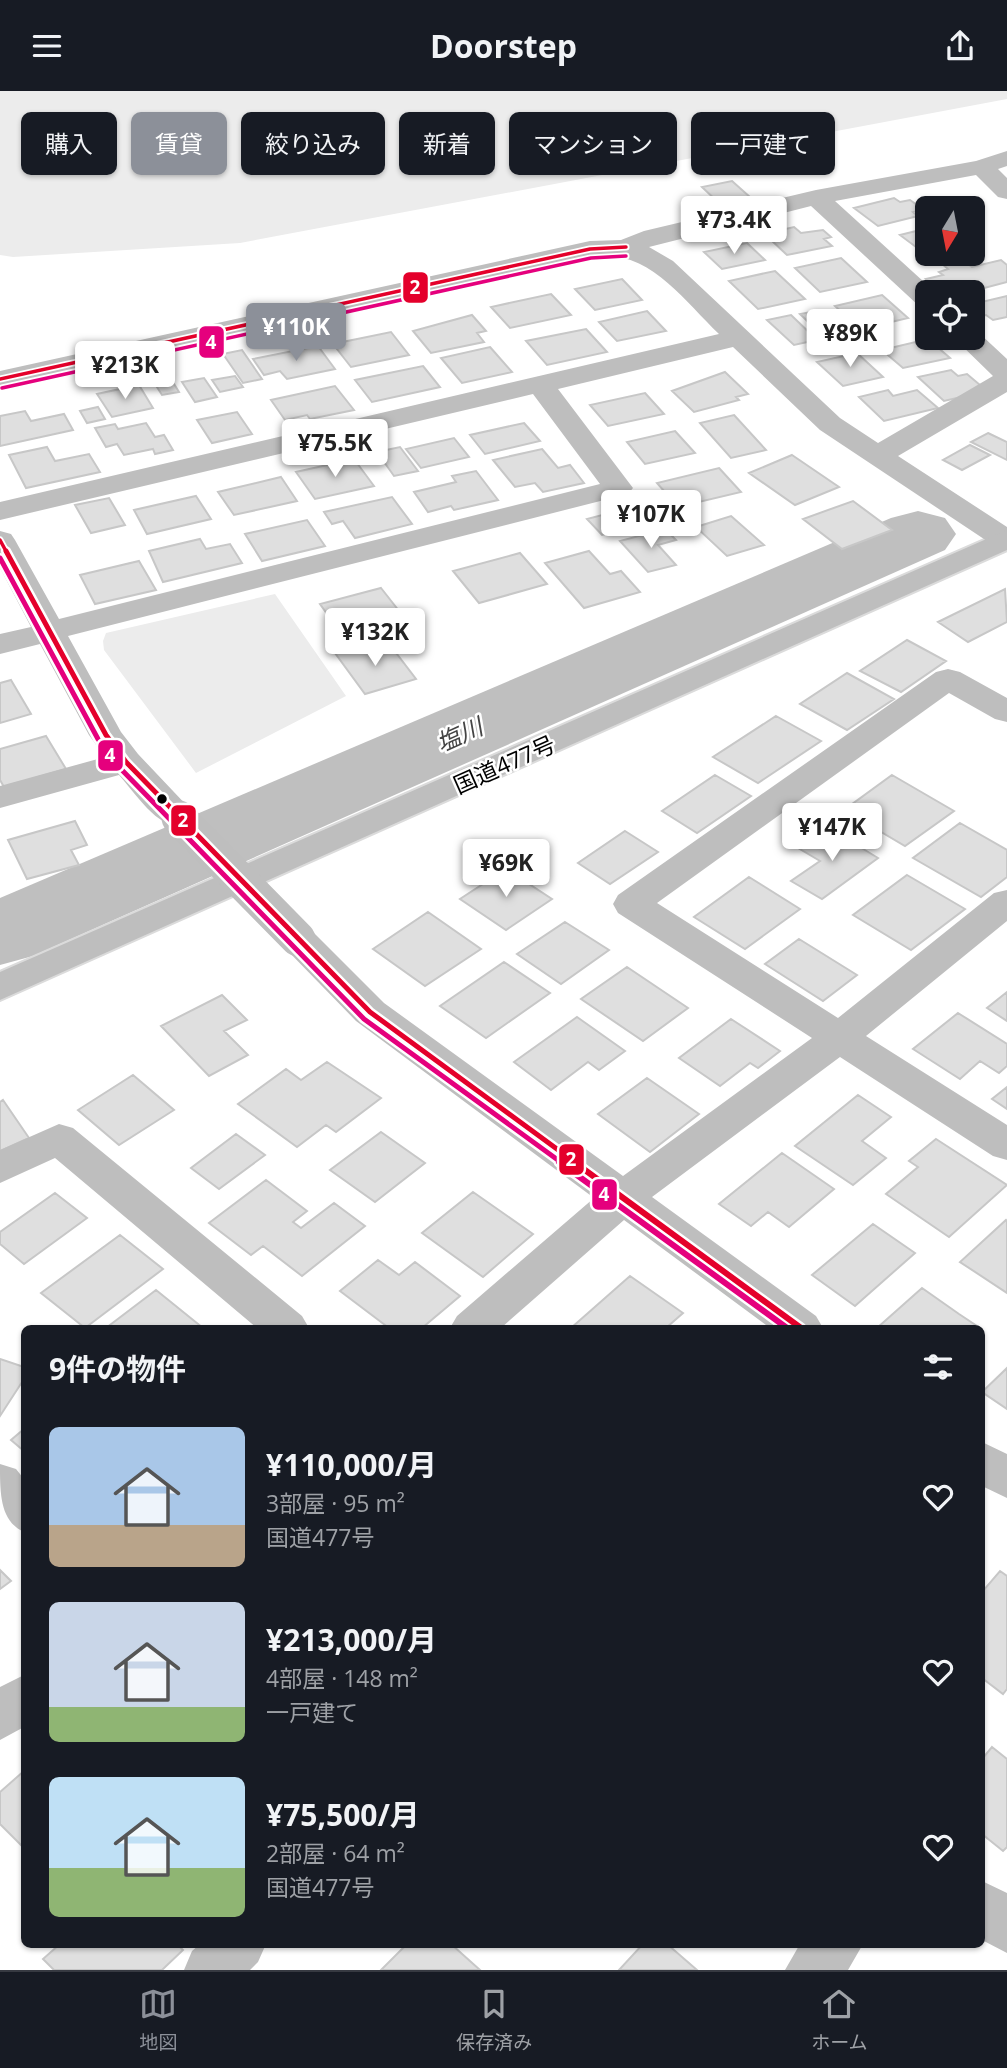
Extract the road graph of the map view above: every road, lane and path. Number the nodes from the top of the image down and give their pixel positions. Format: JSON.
{"nodes":[{"id":1,"x":1007,"y":158,"type":"edge"},
{"id":2,"x":981,"y":167,"type":"junction"},
{"id":3,"x":1007,"y":192,"type":"edge"},
{"id":4,"x":816,"y":198,"type":"junction"},
{"id":5,"x":626,"y":247,"type":"junction"},
{"id":6,"x":915,"y":288,"type":"edge"},
{"id":7,"x":738,"y":338,"type":"junction"},
{"id":8,"x":981,"y":350,"type":"edge"},
{"id":9,"x":1007,"y":374,"type":"edge"},
{"id":10,"x":0,"y":379,"type":"edge"},
{"id":11,"x":1007,"y":380,"type":"edge"},
{"id":12,"x":540,"y":384,"type":"junction"},
{"id":13,"x":877,"y":455,"type":"junction"},
{"id":14,"x":0,"y":511,"type":"edge"},
{"id":15,"x":0,"y":540,"type":"edge"},
{"id":16,"x":1006,"y":540,"type":"edge"},
{"id":17,"x":49,"y":631,"type":"junction"},
{"id":18,"x":0,"y":644,"type":"edge"},
{"id":19,"x":1007,"y":712,"type":"edge"},
{"id":20,"x":126,"y":762,"type":"junction"},
{"id":21,"x":0,"y":797,"type":"edge"},
{"id":22,"x":1007,"y":902,"type":"edge"},
{"id":23,"x":0,"y":987,"type":"edge"},
{"id":24,"x":839,"y":1038,"type":"junction"},
{"id":25,"x":1007,"y":1145,"type":"edge"},
{"id":26,"x":0,"y":1168,"type":"edge"},
{"id":27,"x":622,"y":1198,"type":"junction"},
{"id":28,"x":283,"y":1325,"type":"edge"},
{"id":29,"x":475,"y":1325,"type":"edge"},
{"id":30,"x":796,"y":1325,"type":"edge"},
{"id":31,"x":985,"y":1463,"type":"edge"},
{"id":32,"x":1007,"y":1479,"type":"edge"},
{"id":33,"x":0,"y":1483,"type":"edge"},
{"id":34,"x":21,"y":1508,"type":"edge"},
{"id":35,"x":21,"y":1700,"type":"edge"},
{"id":36,"x":0,"y":1717,"type":"edge"},
{"id":37,"x":985,"y":1909,"type":"edge"},
{"id":38,"x":1007,"y":1927,"type":"edge"},
{"id":39,"x":235,"y":1948,"type":"edge"},
{"id":40,"x":832,"y":1948,"type":"edge"},
{"id":41,"x":211,"y":1970,"type":"edge"},
{"id":42,"x":813,"y":1970,"type":"edge"}],
"edges":[{"from":1,"to":2,"type":"main road"},
{"from":2,"to":3,"type":"main road"},
{"from":2,"to":4,"type":"main road"},
{"from":4,"to":5,"type":"main road"},
{"from":4,"to":6,"type":"main road"},
{"from":5,"to":7,"type":"main road"},
{"from":5,"to":10,"type":"main road"},
{"from":7,"to":12,"type":"main road"},
{"from":7,"to":13,"type":"main road"},
{"from":8,"to":9,"type":"main road"},
{"from":11,"to":13,"type":"main road"},
{"from":12,"to":14,"type":"main road"},
{"from":12,"to":17,"type":"main road"},
{"from":13,"to":16,"type":"main road"},
{"from":15,"to":17,"type":"main road"},
{"from":16,"to":23,"type":"main road","name":"国道477号"},
{"from":17,"to":18,"type":"main road"},
{"from":17,"to":20,"type":"main road"},
{"from":19,"to":24,"type":"main road"},
{"from":20,"to":21,"type":"main road"},
{"from":20,"to":27,"type":"main road","bridge":true},
{"from":22,"to":24,"type":"main road"},
{"from":24,"to":25,"type":"main road"},
{"from":24,"to":27,"type":"main road"},
{"from":26,"to":28,"type":"main road"},
{"from":27,"to":29,"type":"main road"},
{"from":27,"to":30,"type":"main road"},
{"from":31,"to":32,"type":"main road"},
{"from":33,"to":34,"type":"main road"},
{"from":35,"to":36,"type":"main road"},
{"from":37,"to":38,"type":"main road"},
{"from":39,"to":41,"type":"main road"},
{"from":40,"to":42,"type":"main road"}]}
